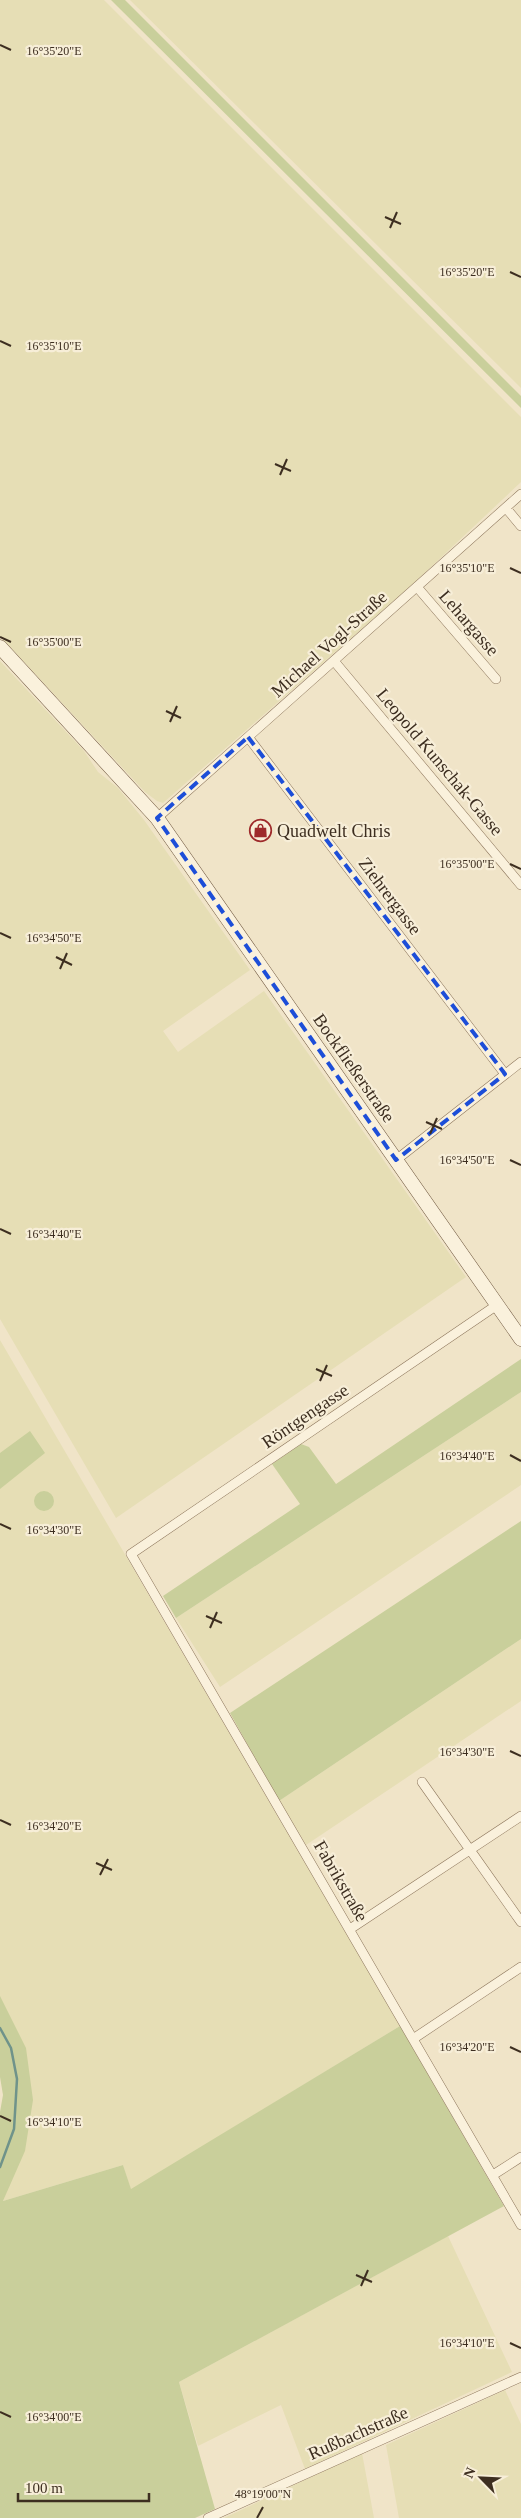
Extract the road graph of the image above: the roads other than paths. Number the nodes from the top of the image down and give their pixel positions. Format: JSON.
{"nodes":[{"id":1,"x":521,"y":494,"type":"edge"},
{"id":2,"x":506,"y":508,"type":"junction"},
{"id":3,"x":521,"y":526,"type":"edge"},
{"id":4,"x":417,"y":587,"type":"junction"},
{"id":5,"x":0,"y":647,"type":"edge"},
{"id":6,"x":334,"y":660,"type":"junction"},
{"id":7,"x":496,"y":679,"type":"dead end"},
{"id":8,"x":248,"y":737,"type":"junction"},
{"id":9,"x":157,"y":818,"type":"junction"},
{"id":10,"x":521,"y":885,"type":"edge"},
{"id":11,"x":521,"y":1062,"type":"edge"},
{"id":12,"x":505,"y":1074,"type":"junction"},
{"id":13,"x":396,"y":1160,"type":"junction"},
{"id":14,"x":497,"y":1305,"type":"junction"},
{"id":15,"x":521,"y":1338,"type":"edge"},
{"id":16,"x":131,"y":1554,"type":"joint"},
{"id":17,"x":422,"y":1782,"type":"dead end"},
{"id":18,"x":521,"y":1816,"type":"edge"},
{"id":19,"x":470,"y":1849,"type":"junction"},
{"id":20,"x":521,"y":1922,"type":"edge"},
{"id":21,"x":350,"y":1929,"type":"junction"},
{"id":22,"x":521,"y":1967,"type":"edge"},
{"id":23,"x":413,"y":2038,"type":"junction"},
{"id":24,"x":521,"y":2157,"type":"edge"},
{"id":25,"x":493,"y":2175,"type":"junction"},
{"id":26,"x":521,"y":2225,"type":"edge"},
{"id":27,"x":521,"y":2377,"type":"edge"},
{"id":28,"x":208,"y":2518,"type":"edge"}],
"edges":[{"from":1,"to":2,"type":"street","name":"Michael Vogl-Straße"},
{"from":2,"to":3,"type":"street"},
{"from":2,"to":4,"type":"street","name":"Michael Vogl-Straße"},
{"from":4,"to":6,"type":"street","name":"Michael Vogl-Straße"},
{"from":4,"to":7,"type":"street","name":"Lehargasse"},
{"from":5,"to":9,"type":"main road","name":"Bockfließerstraße"},
{"from":6,"to":8,"type":"street","name":"Michael Vogl-Straße"},
{"from":6,"to":10,"type":"street","name":"Leopold Kunschak-Gasse"},
{"from":8,"to":9,"type":"street","name":"Michael Vogl-Straße"},
{"from":8,"to":12,"type":"street","name":"Ziehrergasse"},
{"from":9,"to":13,"type":"main road","name":"Bockfließerstraße"},
{"from":11,"to":12,"type":"street"},
{"from":12,"to":13,"type":"street"},
{"from":13,"to":14,"type":"main road","name":"Bockfließerstraße"},
{"from":14,"to":15,"type":"main road","name":"Bockfließerstraße"},
{"from":14,"to":16,"type":"street","name":"Röntgengasse"},
{"from":16,"to":21,"type":"street","name":"Fabrikstraße"},
{"from":17,"to":19,"type":"street"},
{"from":18,"to":19,"type":"street"},
{"from":19,"to":20,"type":"street"},
{"from":19,"to":21,"type":"street"},
{"from":21,"to":23,"type":"street","name":"Fabrikstraße"},
{"from":22,"to":23,"type":"street"},
{"from":23,"to":25,"type":"street","name":"Fabrikstraße"},
{"from":24,"to":25,"type":"street"},
{"from":25,"to":26,"type":"street","name":"Fabrikstraße"},
{"from":27,"to":28,"type":"street","name":"Rußbachstraße"}]}
